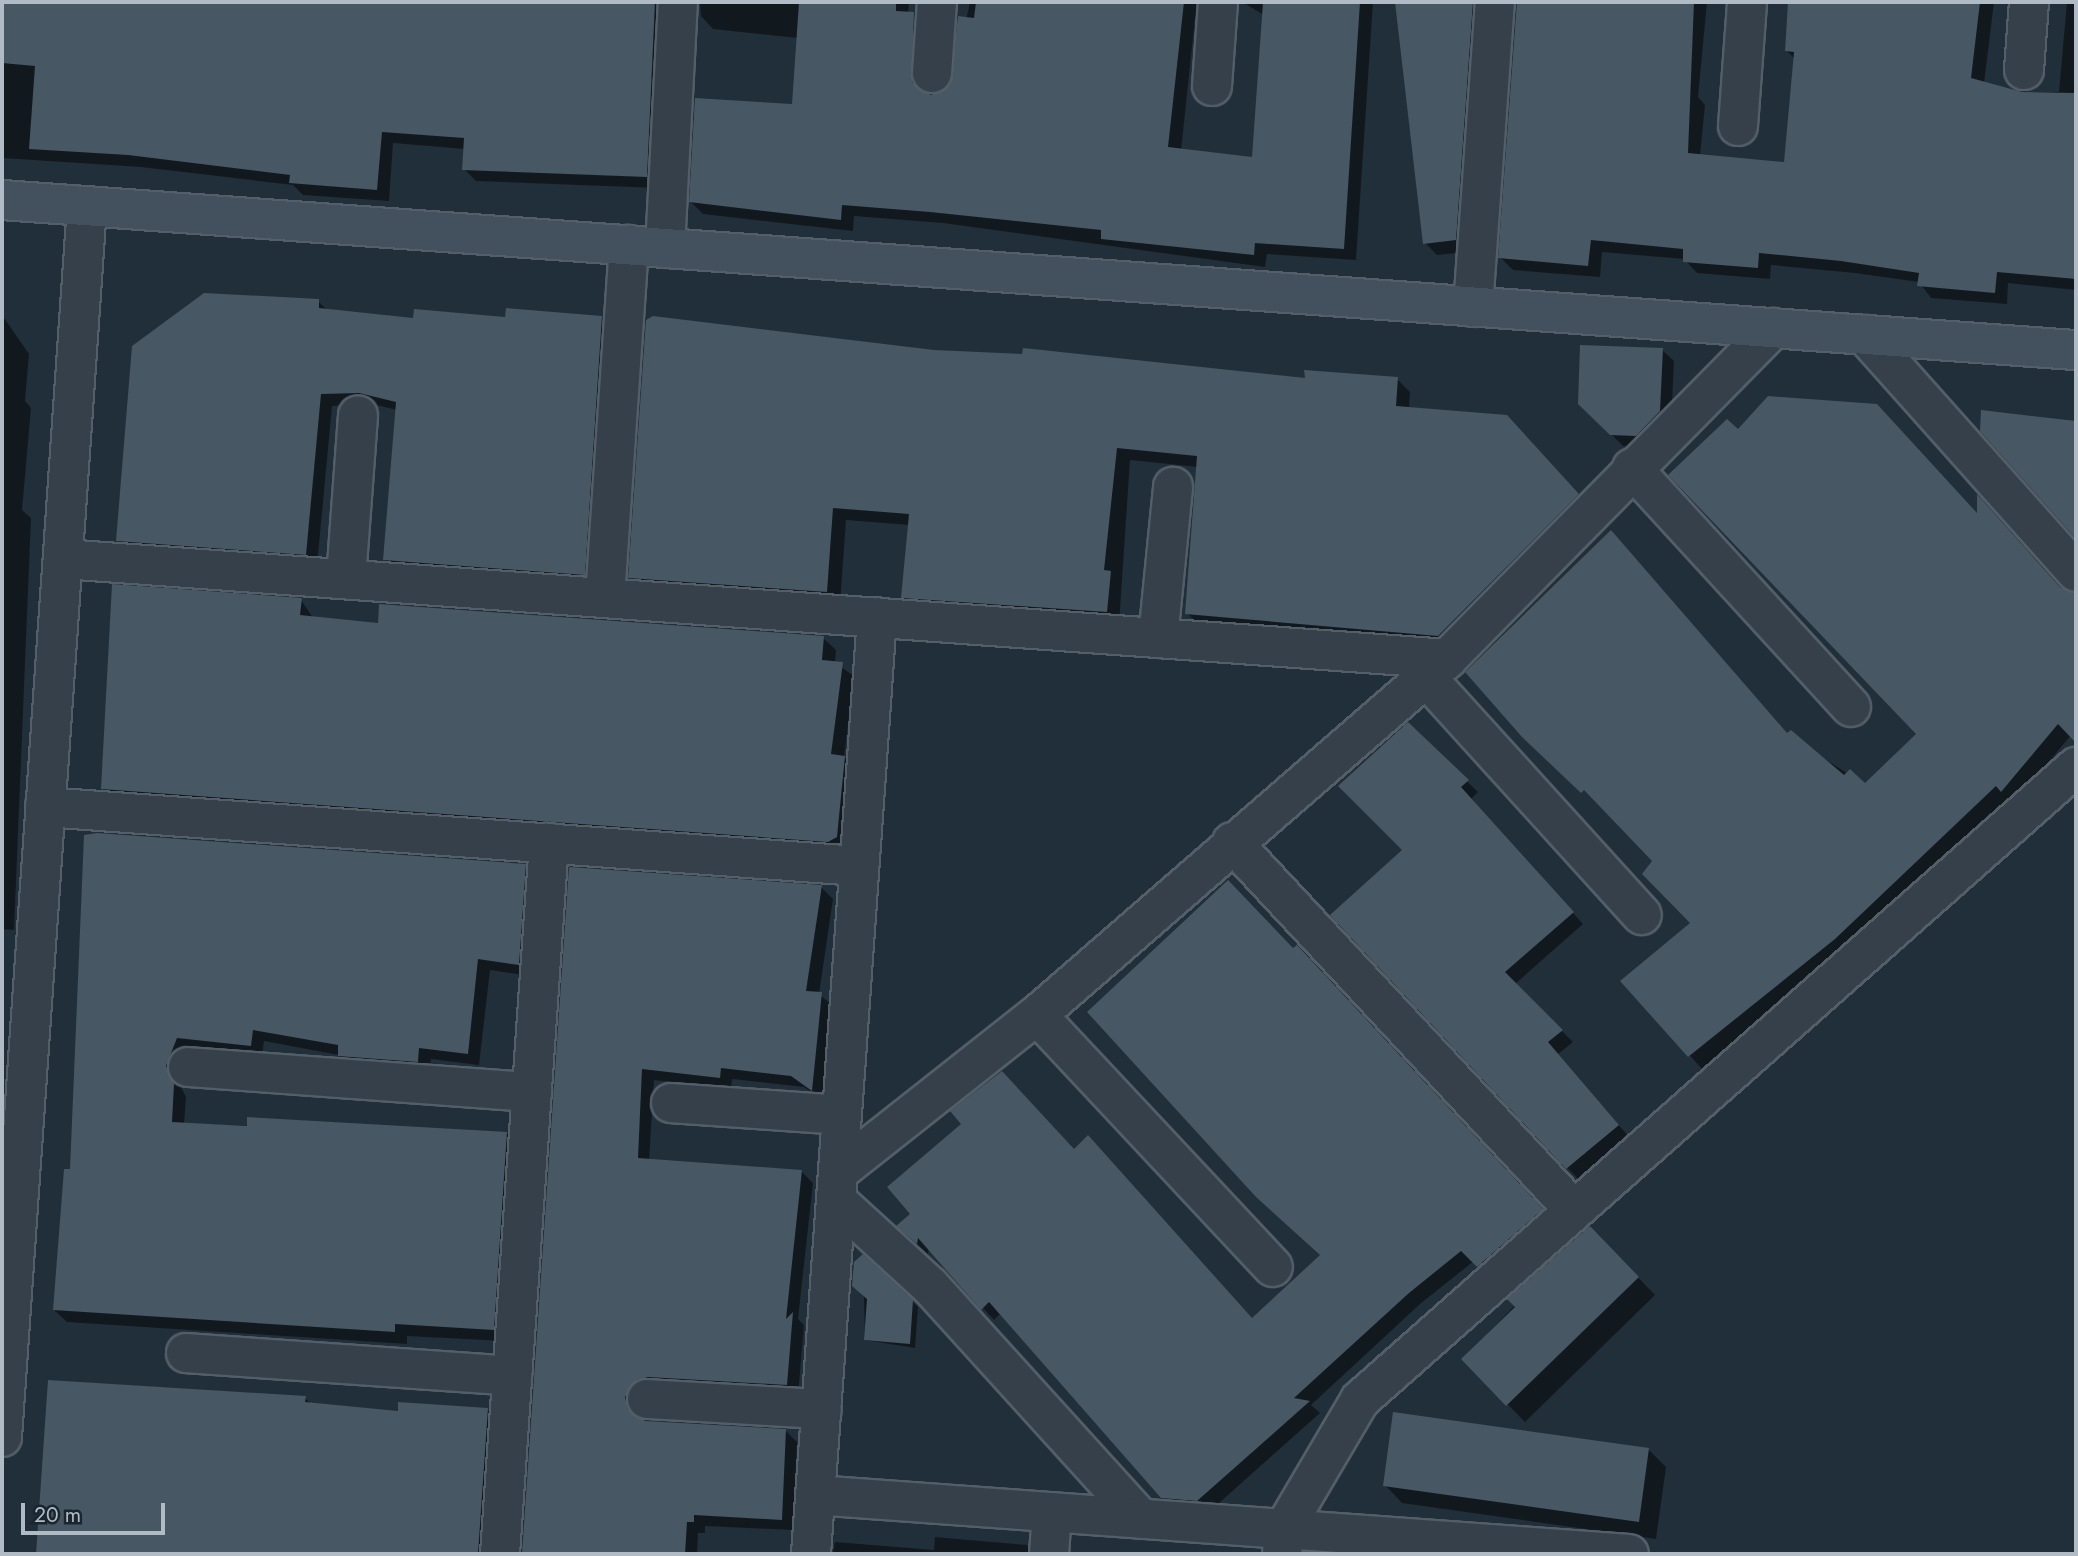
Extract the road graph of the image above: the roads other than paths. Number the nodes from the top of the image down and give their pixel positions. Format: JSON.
{"nodes":[{"id":1,"x":678,"y":2,"type":"edge"},
{"id":2,"x":937,"y":2,"type":"edge"},
{"id":3,"x":1218,"y":2,"type":"edge"},
{"id":4,"x":1494,"y":2,"type":"edge"},
{"id":5,"x":1747,"y":2,"type":"edge"},
{"id":6,"x":2029,"y":2,"type":"edge"},
{"id":7,"x":2024,"y":70,"type":"dead end"},
{"id":8,"x":932,"y":73,"type":"dead end"},
{"id":9,"x":1212,"y":86,"type":"dead end"},
{"id":10,"x":1738,"y":126,"type":"dead end"},
{"id":11,"x":2,"y":200,"type":"edge"},
{"id":12,"x":87,"y":206,"type":"junction"},
{"id":13,"x":647,"y":247,"type":"junction"},
{"id":14,"x":1473,"y":307,"type":"junction"},
{"id":15,"x":1773,"y":328,"type":"junction"},
{"id":16,"x":1865,"y":334,"type":"junction"},
{"id":17,"x":2076,"y":350,"type":"edge"},
{"id":18,"x":358,"y":415,"type":"dead end"},
{"id":19,"x":1632,"y":468,"type":"junction"},
{"id":20,"x":1173,"y":487,"type":"dead end"},
{"id":21,"x":63,"y":559,"type":"junction"},
{"id":22,"x":2076,"y":572,"type":"edge"},
{"id":23,"x":346,"y":579,"type":"junction"},
{"id":24,"x":605,"y":597,"type":"junction"},
{"id":25,"x":877,"y":617,"type":"junction"},
{"id":26,"x":1158,"y":638,"type":"junction"},
{"id":27,"x":1436,"y":667,"type":"junction"},
{"id":28,"x":1851,"y":707,"type":"dead end"},
{"id":29,"x":2076,"y":767,"type":"edge"},
{"id":30,"x":46,"y":807,"type":"junction"},
{"id":31,"x":1232,"y":842,"type":"junction"},
{"id":32,"x":549,"y":843,"type":"junction"},
{"id":33,"x":859,"y":866,"type":"junction"},
{"id":34,"x":1642,"y":915,"type":"dead end"},
{"id":35,"x":1037,"y":1014,"type":"junction"},
{"id":36,"x":188,"y":1067,"type":"dead end"},
{"id":37,"x":532,"y":1091,"type":"junction"},
{"id":38,"x":671,"y":1103,"type":"dead end"},
{"id":39,"x":842,"y":1115,"type":"junction"},
{"id":40,"x":11,"y":1163,"type":"edge"},
{"id":41,"x":837,"y":1186,"type":"junction"},
{"id":42,"x":1574,"y":1210,"type":"junction"},
{"id":43,"x":1273,"y":1267,"type":"dead end"},
{"id":44,"x":186,"y":1353,"type":"dead end"},
{"id":45,"x":512,"y":1377,"type":"junction"},
{"id":46,"x":647,"y":1399,"type":"dead end"},
{"id":47,"x":821,"y":1409,"type":"junction"},
{"id":48,"x":2,"y":1437,"type":"edge"},
{"id":49,"x":815,"y":1496,"type":"junction"},
{"id":50,"x":1052,"y":1512,"type":"junction"},
{"id":51,"x":1142,"y":1519,"type":"junction"},
{"id":52,"x":1283,"y":1542,"type":"edge"},
{"id":53,"x":500,"y":1554,"type":"edge"},
{"id":54,"x":811,"y":1554,"type":"edge"},
{"id":55,"x":1049,"y":1554,"type":"edge"},
{"id":56,"x":1629,"y":1554,"type":"edge"}],
"edges":[{"from":1,"to":13,"type":"street"},
{"from":2,"to":8,"type":"street"},
{"from":3,"to":9,"type":"street"},
{"from":4,"to":14,"type":"street"},
{"from":5,"to":10,"type":"street"},
{"from":6,"to":7,"type":"street"},
{"from":11,"to":12,"type":"street"},
{"from":12,"to":13,"type":"street"},
{"from":12,"to":21,"type":"street"},
{"from":13,"to":14,"type":"street"},
{"from":13,"to":24,"type":"street"},
{"from":14,"to":15,"type":"street"},
{"from":15,"to":16,"type":"street"},
{"from":15,"to":19,"type":"street"},
{"from":16,"to":17,"type":"street"},
{"from":16,"to":22,"type":"street"},
{"from":18,"to":23,"type":"street"},
{"from":19,"to":27,"type":"street"},
{"from":19,"to":28,"type":"street"},
{"from":20,"to":26,"type":"street"},
{"from":21,"to":23,"type":"street"},
{"from":21,"to":30,"type":"street"},
{"from":23,"to":24,"type":"street"},
{"from":24,"to":25,"type":"street"},
{"from":25,"to":26,"type":"street"},
{"from":25,"to":33,"type":"street"},
{"from":26,"to":27,"type":"street"},
{"from":27,"to":31,"type":"street"},
{"from":27,"to":34,"type":"street"},
{"from":29,"to":42,"type":"street"},
{"from":30,"to":32,"type":"street"},
{"from":30,"to":40,"type":"street"},
{"from":31,"to":35,"type":"street"},
{"from":31,"to":42,"type":"street"},
{"from":32,"to":33,"type":"street"},
{"from":32,"to":37,"type":"street"},
{"from":33,"to":39,"type":"street"},
{"from":35,"to":41,"type":"street"},
{"from":35,"to":43,"type":"street"},
{"from":36,"to":37,"type":"street"},
{"from":37,"to":45,"type":"street"},
{"from":38,"to":39,"type":"street"},
{"from":39,"to":41,"type":"street"},
{"from":40,"to":48,"type":"street"},
{"from":41,"to":47,"type":"street"},
{"from":41,"to":51,"type":"street"},
{"from":42,"to":52,"type":"street"},
{"from":44,"to":45,"type":"street"},
{"from":45,"to":53,"type":"street"},
{"from":46,"to":47,"type":"street"},
{"from":47,"to":49,"type":"street"},
{"from":49,"to":50,"type":"street"},
{"from":49,"to":54,"type":"street"},
{"from":50,"to":51,"type":"street"},
{"from":50,"to":55,"type":"street"},
{"from":51,"to":52,"type":"street"},
{"from":52,"to":56,"type":"street"}]}
